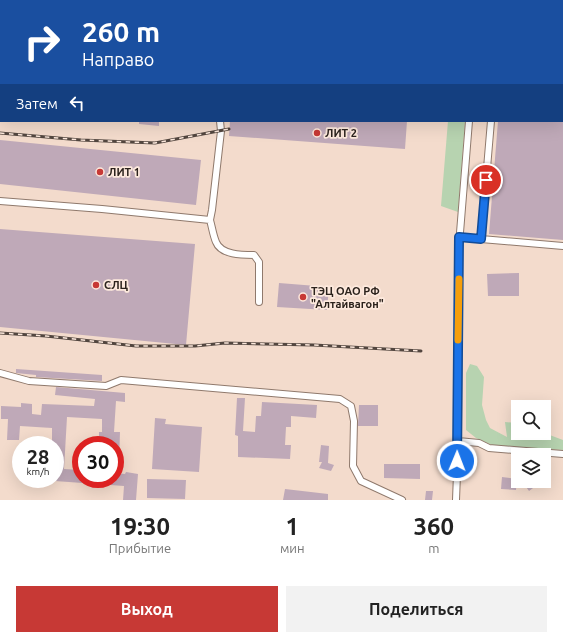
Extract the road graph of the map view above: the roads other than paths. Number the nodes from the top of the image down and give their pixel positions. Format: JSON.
{"nodes":[{"id":1,"x":220,"y":122,"type":"edge"},
{"id":2,"x":469,"y":122,"type":"edge"},
{"id":3,"x":491,"y":122,"type":"edge"},
{"id":4,"x":0,"y":201,"type":"edge"},
{"id":5,"x":210,"y":220,"type":"junction"},
{"id":6,"x":459,"y":237,"type":"junction"},
{"id":7,"x":481,"y":239,"type":"junction"},
{"id":8,"x":563,"y":246,"type":"edge"},
{"id":9,"x":259,"y":302,"type":"dead end"},
{"id":10,"x":0,"y":373,"type":"edge"},
{"id":11,"x":458,"y":441,"type":"junction"},
{"id":12,"x":563,"y":454,"type":"edge"},
{"id":13,"x":402,"y":500,"type":"edge"},
{"id":14,"x":456,"y":500,"type":"edge"}],
"edges":[{"from":1,"to":5,"type":"street"},
{"from":2,"to":6,"type":"street"},
{"from":3,"to":7,"type":"street"},
{"from":4,"to":5,"type":"street"},
{"from":5,"to":9,"type":"street"},
{"from":6,"to":7,"type":"street"},
{"from":6,"to":11,"type":"street"},
{"from":7,"to":8,"type":"street"},
{"from":10,"to":13,"type":"street"},
{"from":11,"to":12,"type":"street"},
{"from":11,"to":14,"type":"street"}]}
